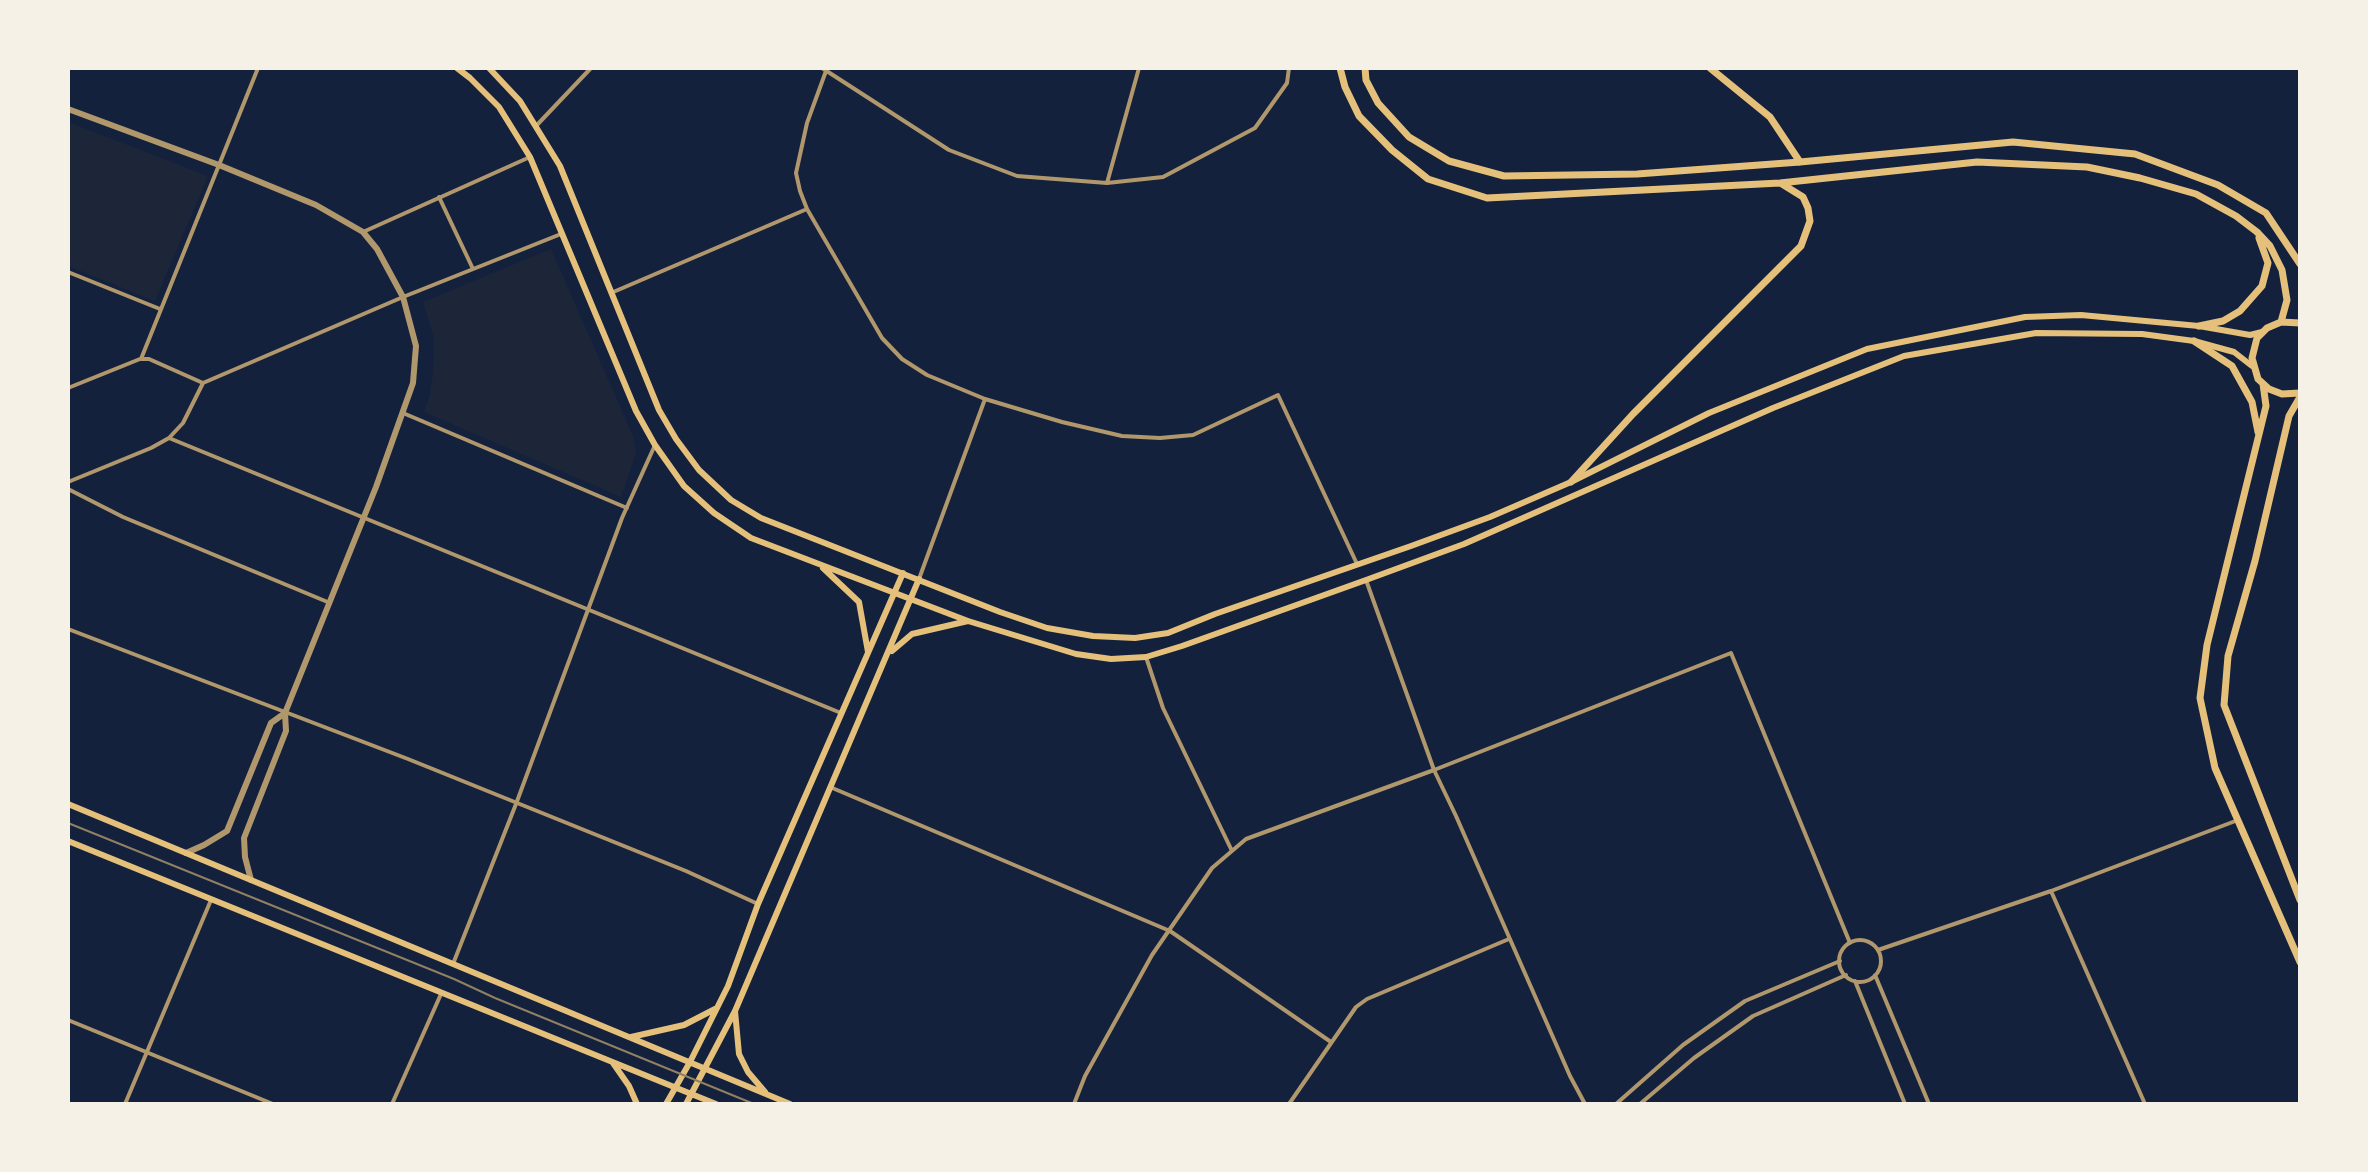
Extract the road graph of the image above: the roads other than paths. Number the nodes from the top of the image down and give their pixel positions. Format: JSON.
{"nodes":[{"id":1,"x":258,"y":68,"type":"edge"},
{"id":2,"x":457,"y":68,"type":"edge"},
{"id":3,"x":489,"y":68,"type":"edge"},
{"id":4,"x":591,"y":68,"type":"edge"},
{"id":5,"x":1139,"y":68,"type":"edge"},
{"id":6,"x":1289,"y":68,"type":"edge"},
{"id":7,"x":1340,"y":68,"type":"edge"},
{"id":8,"x":1365,"y":68,"type":"edge"},
{"id":9,"x":1710,"y":68,"type":"edge"},
{"id":10,"x":824,"y":69,"type":"edge"},
{"id":11,"x":68,"y":109,"type":"edge"},
{"id":12,"x":536,"y":126,"type":"junction"},
{"id":13,"x":530,"y":157,"type":"junction"},
{"id":14,"x":1800,"y":162,"type":"junction"},
{"id":15,"x":219,"y":165,"type":"junction"},
{"id":16,"x":1107,"y":183,"type":"junction"},
{"id":17,"x":1780,"y":183,"type":"junction"},
{"id":18,"x":439,"y":197,"type":"junction"},
{"id":19,"x":807,"y":209,"type":"junction"},
{"id":20,"x":363,"y":232,"type":"junction"},
{"id":21,"x":2257,"y":232,"type":"junction"},
{"id":22,"x":562,"y":234,"type":"junction"},
{"id":23,"x":2300,"y":264,"type":"edge"},
{"id":24,"x":473,"y":269,"type":"junction"},
{"id":25,"x":68,"y":272,"type":"edge"},
{"id":26,"x":611,"y":293,"type":"junction"},
{"id":27,"x":403,"y":297,"type":"junction"},
{"id":28,"x":160,"y":309,"type":"junction"},
{"id":29,"x":2281,"y":322,"type":"junction"},
{"id":30,"x":2300,"y":323,"type":"edge"},
{"id":31,"x":2199,"y":326,"type":"junction"},
{"id":32,"x":2262,"y":332,"type":"junction"},
{"id":33,"x":2194,"y":341,"type":"junction"},
{"id":34,"x":140,"y":359,"type":"junction"},
{"id":35,"x":2252,"y":366,"type":"junction"},
{"id":36,"x":203,"y":383,"type":"junction"},
{"id":37,"x":2263,"y":384,"type":"junction"},
{"id":38,"x":68,"y":388,"type":"edge"},
{"id":39,"x":2300,"y":395,"type":"edge"},
{"id":40,"x":985,"y":399,"type":"junction"},
{"id":41,"x":403,"y":413,"type":"junction"},
{"id":42,"x":2259,"y":437,"type":"junction"},
{"id":43,"x":169,"y":438,"type":"junction"},
{"id":44,"x":655,"y":445,"type":"junction"},
{"id":45,"x":68,"y":482,"type":"edge"},
{"id":46,"x":1571,"y":482,"type":"junction"},
{"id":47,"x":68,"y":489,"type":"edge"},
{"id":48,"x":627,"y":508,"type":"junction"},
{"id":49,"x":364,"y":516,"type":"junction"},
{"id":50,"x":1357,"y":564,"type":"junction"},
{"id":51,"x":820,"y":565,"type":"junction"},
{"id":52,"x":903,"y":573,"type":"junction"},
{"id":53,"x":919,"y":579,"type":"junction"},
{"id":54,"x":1366,"y":580,"type":"junction"},
{"id":55,"x":895,"y":593,"type":"junction"},
{"id":56,"x":911,"y":599,"type":"junction"},
{"id":57,"x":330,"y":603,"type":"junction"},
{"id":58,"x":588,"y":608,"type":"junction"},
{"id":59,"x":968,"y":621,"type":"junction"},
{"id":60,"x":68,"y":629,"type":"edge"},
{"id":61,"x":868,"y":653,"type":"junction"},
{"id":62,"x":889,"y":653,"type":"junction"},
{"id":63,"x":1146,"y":657,"type":"junction"},
{"id":64,"x":285,"y":713,"type":"junction"},
{"id":65,"x":842,"y":713,"type":"junction"},
{"id":66,"x":1434,"y":770,"type":"junction"},
{"id":67,"x":830,"y":787,"type":"junction"},
{"id":68,"x":68,"y":804,"type":"edge"},
{"id":69,"x":516,"y":804,"type":"junction"},
{"id":70,"x":2238,"y":820,"type":"junction"},
{"id":71,"x":68,"y":841,"type":"edge"},
{"id":72,"x":1232,"y":851,"type":"junction"},
{"id":73,"x":186,"y":853,"type":"junction"},
{"id":74,"x":251,"y":880,"type":"junction"},
{"id":75,"x":2051,"y":891,"type":"junction"},
{"id":76,"x":211,"y":898,"type":"junction"},
{"id":77,"x":2300,"y":900,"type":"edge"},
{"id":78,"x":758,"y":904,"type":"junction"},
{"id":79,"x":1170,"y":931,"type":"junction"},
{"id":80,"x":1510,"y":939,"type":"junction"},
{"id":81,"x":1850,"y":943,"type":"junction"},
{"id":82,"x":1878,"y":950,"type":"junction"},
{"id":83,"x":1840,"y":961,"type":"junction"},
{"id":84,"x":2300,"y":962,"type":"edge"},
{"id":85,"x":453,"y":964,"type":"junction"},
{"id":86,"x":1846,"y":975,"type":"junction"},
{"id":87,"x":1875,"y":975,"type":"junction"},
{"id":88,"x":1855,"y":981,"type":"junction"},
{"id":89,"x":441,"y":994,"type":"junction"},
{"id":90,"x":718,"y":1007,"type":"junction"},
{"id":91,"x":735,"y":1011,"type":"junction"},
{"id":92,"x":68,"y":1020,"type":"edge"},
{"id":93,"x":630,"y":1037,"type":"junction"},
{"id":94,"x":1331,"y":1042,"type":"junction"},
{"id":95,"x":146,"y":1053,"type":"junction"},
{"id":96,"x":690,"y":1062,"type":"junction"},
{"id":97,"x":613,"y":1063,"type":"junction"},
{"id":98,"x":706,"y":1069,"type":"junction"},
{"id":99,"x":675,"y":1087,"type":"junction"},
{"id":100,"x":691,"y":1094,"type":"junction"},
{"id":101,"x":767,"y":1094,"type":"junction"},
{"id":102,"x":125,"y":1104,"type":"edge"},
{"id":103,"x":273,"y":1104,"type":"edge"},
{"id":104,"x":392,"y":1104,"type":"edge"},
{"id":105,"x":637,"y":1104,"type":"edge"},
{"id":106,"x":666,"y":1104,"type":"edge"},
{"id":107,"x":686,"y":1104,"type":"edge"},
{"id":108,"x":716,"y":1104,"type":"edge"},
{"id":109,"x":790,"y":1104,"type":"edge"},
{"id":110,"x":1074,"y":1104,"type":"edge"},
{"id":111,"x":1289,"y":1104,"type":"edge"},
{"id":112,"x":1585,"y":1104,"type":"edge"},
{"id":113,"x":1616,"y":1104,"type":"edge"},
{"id":114,"x":1640,"y":1104,"type":"edge"},
{"id":115,"x":1905,"y":1104,"type":"edge"},
{"id":116,"x":1929,"y":1104,"type":"edge"},
{"id":117,"x":2145,"y":1104,"type":"edge"}],
"edges":[{"from":1,"to":15,"type":"street"},
{"from":2,"to":13,"type":"main road"},
{"from":3,"to":12,"type":"main road"},
{"from":4,"to":12,"type":"street"},
{"from":5,"to":16,"type":"street"},
{"from":6,"to":16,"type":"street"},
{"from":7,"to":17,"type":"main road"},
{"from":8,"to":14,"type":"main road"},
{"from":9,"to":14,"type":"main road"},
{"from":10,"to":16,"type":"street"},
{"from":10,"to":19,"type":"street"},
{"from":11,"to":15,"type":"street"},
{"from":12,"to":26,"type":"main road"},
{"from":13,"to":18,"type":"street"},
{"from":13,"to":22,"type":"main road"},
{"from":14,"to":23,"type":"main road"},
{"from":15,"to":20,"type":"street"},
{"from":15,"to":28,"type":"street"},
{"from":17,"to":21,"type":"main road"},
{"from":17,"to":46,"type":"main road"},
{"from":18,"to":20,"type":"street"},
{"from":18,"to":24,"type":"street"},
{"from":19,"to":26,"type":"street"},
{"from":19,"to":40,"type":"street"},
{"from":20,"to":27,"type":"street"},
{"from":21,"to":29,"type":"main road"},
{"from":21,"to":31,"type":"main road"},
{"from":22,"to":24,"type":"street"},
{"from":22,"to":44,"type":"main road"},
{"from":24,"to":27,"type":"street"},
{"from":25,"to":28,"type":"street"},
{"from":26,"to":52,"type":"main road"},
{"from":27,"to":36,"type":"street"},
{"from":27,"to":41,"type":"street"},
{"from":28,"to":34,"type":"street"},
{"from":29,"to":30,"type":"main road"},
{"from":29,"to":32,"type":"main road"},
{"from":31,"to":32,"type":"main road"},
{"from":31,"to":46,"type":"main road"},
{"from":32,"to":35,"type":"main road"},
{"from":33,"to":35,"type":"main road"},
{"from":33,"to":42,"type":"main road"},
{"from":33,"to":54,"type":"main road"},
{"from":34,"to":36,"type":"street"},
{"from":34,"to":38,"type":"street"},
{"from":35,"to":37,"type":"main road"},
{"from":36,"to":43,"type":"street"},
{"from":37,"to":39,"type":"main road"},
{"from":37,"to":42,"type":"main road"},
{"from":39,"to":77,"type":"main road"},
{"from":40,"to":50,"type":"street"},
{"from":40,"to":53,"type":"street"},
{"from":41,"to":48,"type":"street"},
{"from":41,"to":49,"type":"street"},
{"from":42,"to":70,"type":"main road"},
{"from":43,"to":45,"type":"street"},
{"from":43,"to":49,"type":"street"},
{"from":44,"to":48,"type":"street"},
{"from":44,"to":51,"type":"main road"},
{"from":46,"to":50,"type":"main road"},
{"from":47,"to":57,"type":"street"},
{"from":48,"to":58,"type":"street"},
{"from":49,"to":57,"type":"street"},
{"from":49,"to":58,"type":"street"},
{"from":50,"to":53,"type":"main road"},
{"from":51,"to":55,"type":"main road"},
{"from":51,"to":61,"type":"main road"},
{"from":52,"to":53,"type":"main road"},
{"from":52,"to":55,"type":"main road"},
{"from":53,"to":56,"type":"main road"},
{"from":54,"to":63,"type":"main road"},
{"from":54,"to":66,"type":"street"},
{"from":55,"to":56,"type":"main road"},
{"from":55,"to":61,"type":"main road"},
{"from":56,"to":59,"type":"main road"},
{"from":56,"to":62,"type":"main road"},
{"from":57,"to":64,"type":"street"},
{"from":58,"to":65,"type":"street"},
{"from":58,"to":69,"type":"street"},
{"from":59,"to":62,"type":"main road"},
{"from":59,"to":63,"type":"main road"},
{"from":60,"to":64,"type":"street"},
{"from":61,"to":65,"type":"main road"},
{"from":62,"to":67,"type":"main road"},
{"from":63,"to":72,"type":"street"},
{"from":64,"to":69,"type":"street"},
{"from":64,"to":73,"type":"street"},
{"from":64,"to":74,"type":"street"},
{"from":65,"to":78,"type":"main road"},
{"from":66,"to":72,"type":"street"},
{"from":66,"to":80,"type":"street"},
{"from":66,"to":81,"type":"street"},
{"from":67,"to":79,"type":"street"},
{"from":67,"to":91,"type":"main road"},
{"from":68,"to":73,"type":"main road"},
{"from":69,"to":78,"type":"street"},
{"from":69,"to":85,"type":"street"},
{"from":70,"to":75,"type":"street"},
{"from":70,"to":84,"type":"main road"},
{"from":71,"to":76,"type":"main road"},
{"from":72,"to":79,"type":"street"},
{"from":73,"to":74,"type":"main road"},
{"from":74,"to":85,"type":"main road"},
{"from":75,"to":82,"type":"street"},
{"from":75,"to":117,"type":"street"},
{"from":76,"to":89,"type":"main road"},
{"from":76,"to":95,"type":"street"},
{"from":78,"to":90,"type":"main road"},
{"from":79,"to":94,"type":"street"},
{"from":79,"to":110,"type":"street"},
{"from":80,"to":94,"type":"street"},
{"from":80,"to":112,"type":"street"},
{"from":81,"to":82,"type":"street"},
{"from":81,"to":83,"type":"street"},
{"from":82,"to":87,"type":"street"},
{"from":83,"to":86,"type":"street"},
{"from":83,"to":113,"type":"street"},
{"from":85,"to":93,"type":"main road"},
{"from":86,"to":88,"type":"street"},
{"from":86,"to":114,"type":"street"},
{"from":87,"to":88,"type":"street"},
{"from":87,"to":116,"type":"street"},
{"from":88,"to":115,"type":"street"},
{"from":89,"to":97,"type":"main road"},
{"from":89,"to":104,"type":"street"},
{"from":90,"to":93,"type":"main road"},
{"from":90,"to":96,"type":"main road"},
{"from":91,"to":98,"type":"main road"},
{"from":91,"to":101,"type":"main road"},
{"from":92,"to":95,"type":"street"},
{"from":93,"to":96,"type":"main road"},
{"from":94,"to":111,"type":"street"},
{"from":95,"to":102,"type":"street"},
{"from":95,"to":103,"type":"street"},
{"from":96,"to":98,"type":"main road"},
{"from":96,"to":99,"type":"main road"},
{"from":97,"to":99,"type":"main road"},
{"from":97,"to":105,"type":"main road"},
{"from":98,"to":100,"type":"main road"},
{"from":98,"to":101,"type":"main road"},
{"from":99,"to":100,"type":"main road"},
{"from":99,"to":106,"type":"main road"},
{"from":100,"to":107,"type":"main road"},
{"from":100,"to":108,"type":"main road"},
{"from":101,"to":109,"type":"main road"}]}
